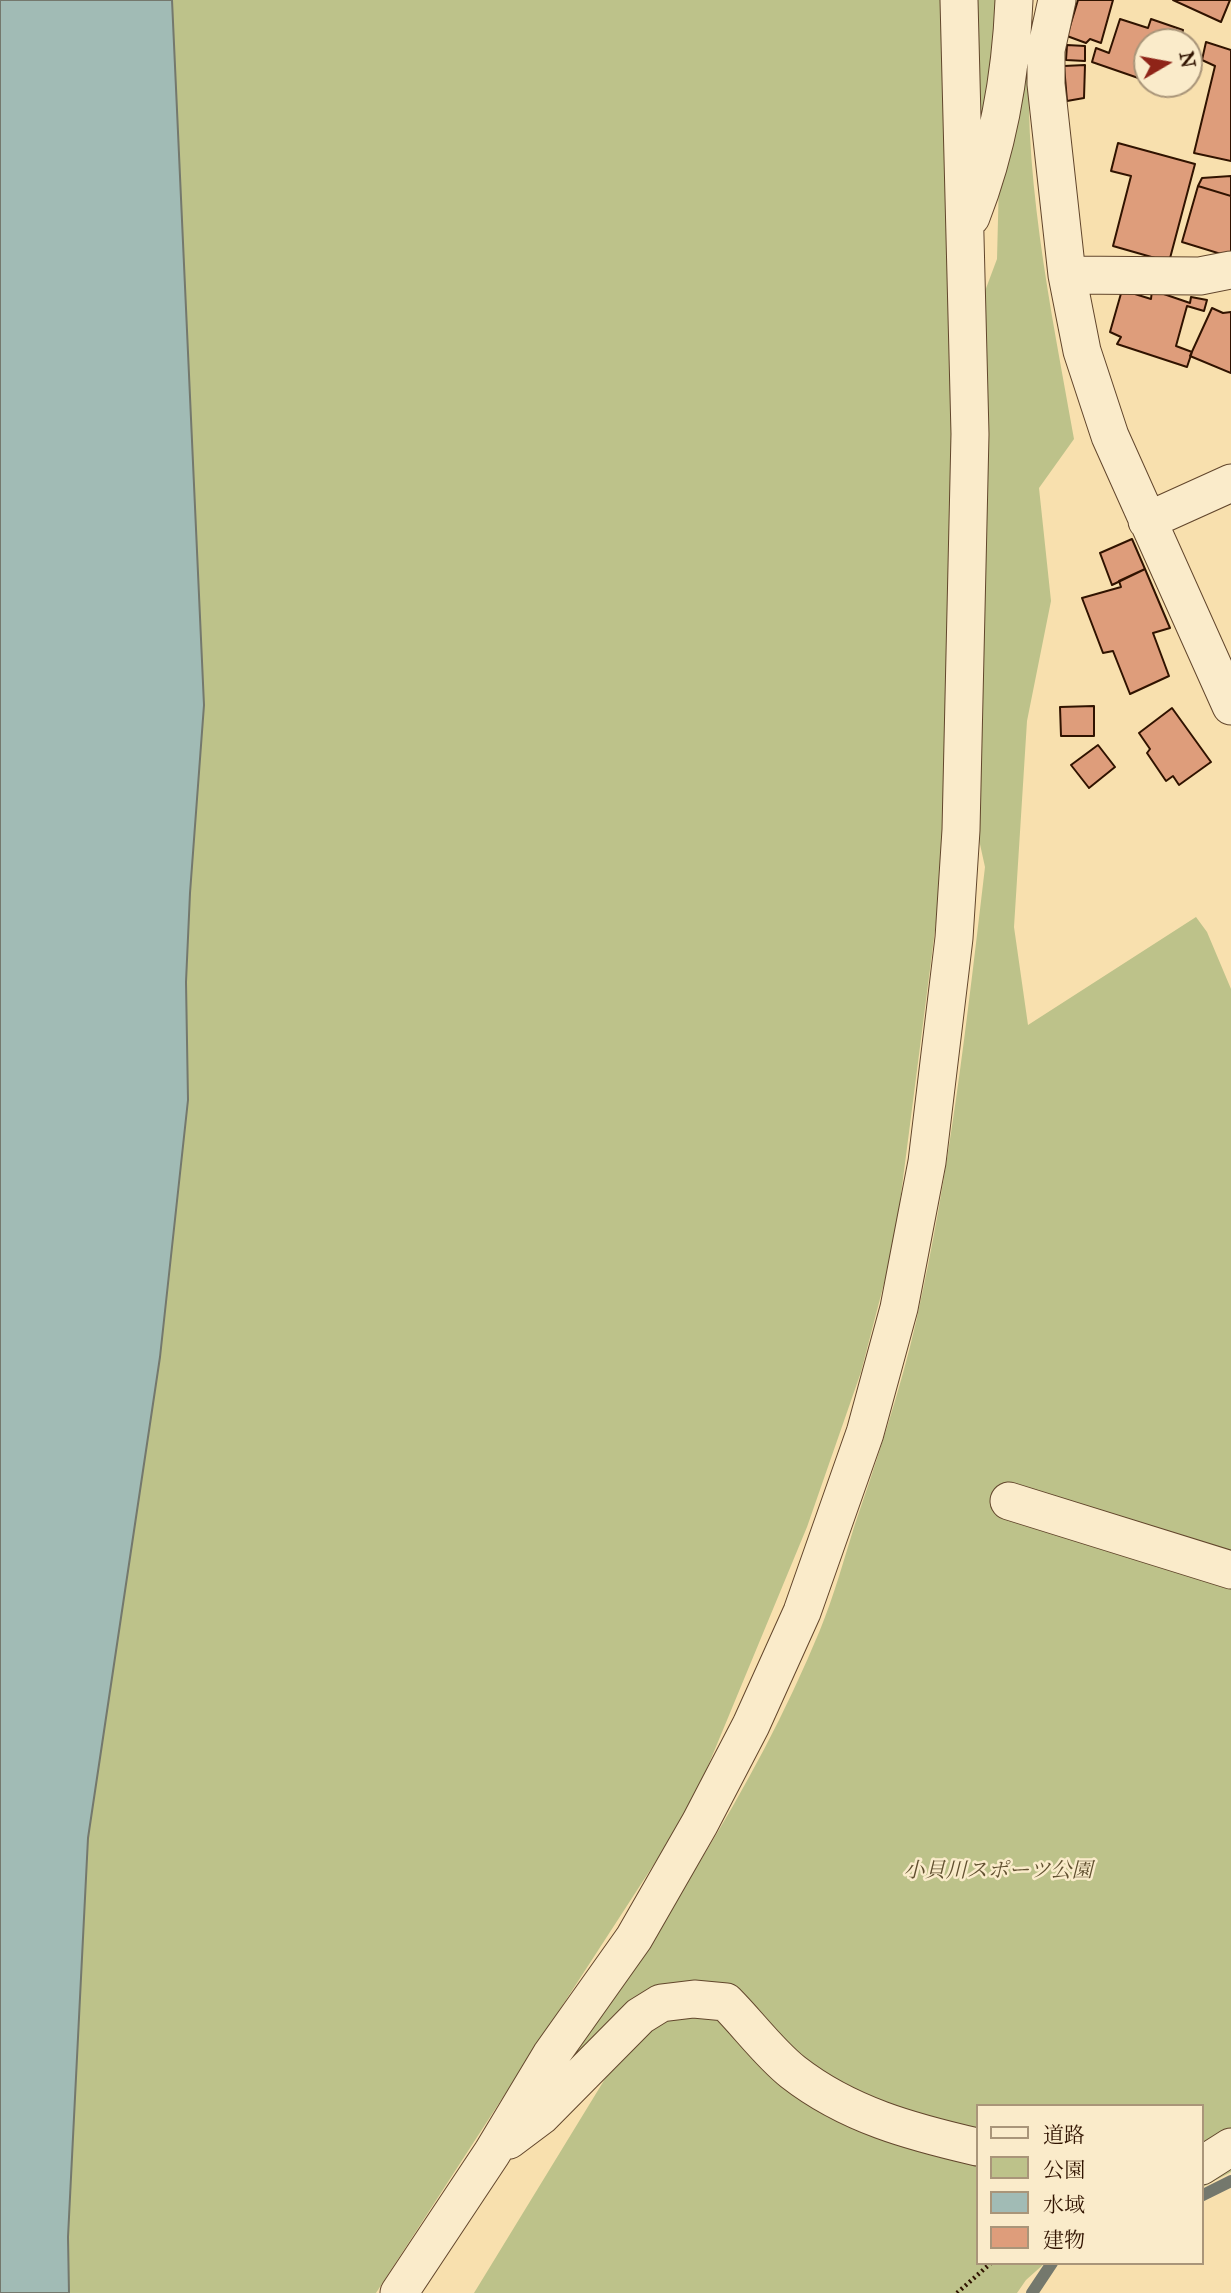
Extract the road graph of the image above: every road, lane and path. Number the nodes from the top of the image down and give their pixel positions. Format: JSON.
{"nodes":[{"id":1,"x":959,"y":0,"type":"edge"},
{"id":2,"x":1014,"y":6,"type":"edge"},
{"id":3,"x":1054,"y":7,"type":"edge"},
{"id":4,"x":967,"y":229,"type":"junction"},
{"id":5,"x":1231,"y":270,"type":"edge"},
{"id":6,"x":1067,"y":275,"type":"junction"},
{"id":7,"x":1231,"y":483,"type":"edge"},
{"id":8,"x":1147,"y":521,"type":"junction"},
{"id":9,"x":1231,"y":706,"type":"edge"},
{"id":10,"x":1009,"y":1501,"type":"dead end"},
{"id":11,"x":1231,"y":1570,"type":"edge"},
{"id":12,"x":976,"y":2147,"type":"edge"},
{"id":13,"x":1231,"y":2147,"type":"edge"},
{"id":14,"x":492,"y":2153,"type":"junction"},
{"id":15,"x":1203,"y":2165,"type":"edge"},
{"id":16,"x":989,"y":2265,"type":"edge"},
{"id":17,"x":399,"y":2293,"type":"edge"},
{"id":18,"x":957,"y":2293,"type":"edge"}],
"edges":[{"from":1,"to":4,"type":"street"},
{"from":2,"to":3,"type":"street"},
{"from":2,"to":4,"type":"street"},
{"from":3,"to":6,"type":"street"},
{"from":4,"to":14,"type":"street"},
{"from":5,"to":6,"type":"street"},
{"from":6,"to":8,"type":"street"},
{"from":7,"to":8,"type":"street"},
{"from":8,"to":9,"type":"street"},
{"from":10,"to":11,"type":"street"},
{"from":12,"to":14,"type":"street"},
{"from":13,"to":15,"type":"street"},
{"from":14,"to":17,"type":"street"},
{"from":16,"to":18,"type":"path"}]}
